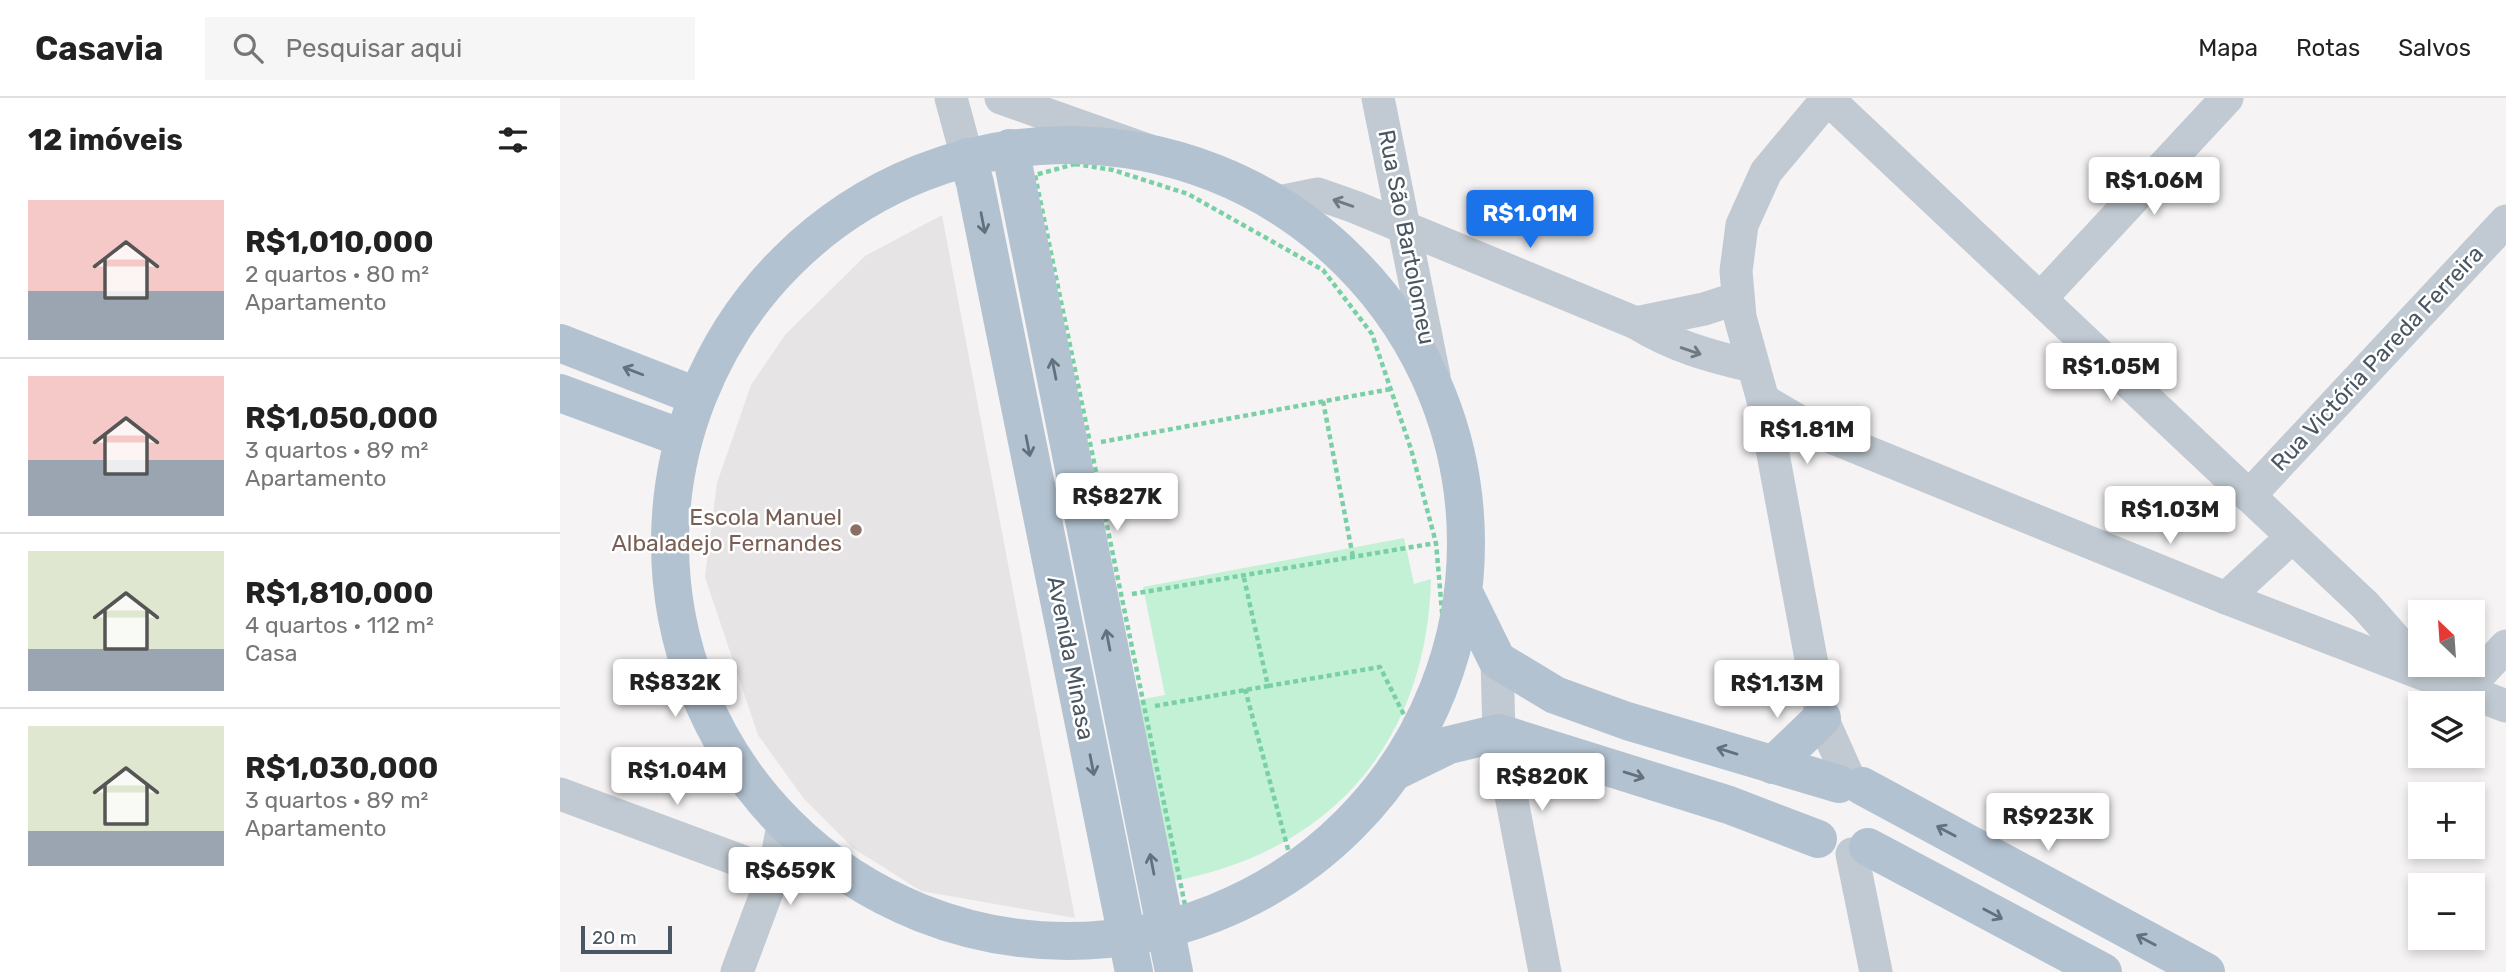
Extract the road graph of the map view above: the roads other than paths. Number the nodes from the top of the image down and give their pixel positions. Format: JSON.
{"nodes":[{"id":1,"x":951,"y":98,"type":"edge"},
{"id":2,"x":1378,"y":98,"type":"edge"},
{"id":3,"x":1828,"y":98,"type":"edge"},
{"id":4,"x":2227,"y":98,"type":"edge"},
{"id":5,"x":1004,"y":99,"type":"edge"},
{"id":6,"x":1010,"y":148,"type":"junction"},
{"id":7,"x":967,"y":157,"type":"junction"},
{"id":8,"x":1152,"y":166,"type":"junction"},
{"id":9,"x":1279,"y":202,"type":"junction"},
{"id":10,"x":2506,"y":221,"type":"edge"},
{"id":11,"x":1404,"y":228,"type":"junction"},
{"id":12,"x":1738,"y":298,"type":"junction"},
{"id":13,"x":2041,"y":298,"type":"junction"},
{"id":14,"x":1636,"y":323,"type":"junction"},
{"id":15,"x":560,"y":343,"type":"edge"},
{"id":16,"x":1752,"y":366,"type":"junction"},
{"id":17,"x":1434,"y":376,"type":"junction"},
{"id":18,"x":560,"y":393,"type":"edge"},
{"id":19,"x":696,"y":396,"type":"junction"},
{"id":20,"x":1763,"y":400,"type":"junction"},
{"id":21,"x":1816,"y":430,"type":"junction"},
{"id":22,"x":682,"y":438,"type":"junction"},
{"id":23,"x":1773,"y":454,"type":"junction"},
{"id":24,"x":2249,"y":495,"type":"junction"},
{"id":25,"x":2292,"y":537,"type":"junction"},
{"id":26,"x":1466,"y":597,"type":"junction"},
{"id":27,"x":2226,"y":598,"type":"junction"},
{"id":28,"x":2506,"y":646,"type":"edge"},
{"id":29,"x":2408,"y":654,"type":"edge"},
{"id":30,"x":1497,"y":660,"type":"junction"},
{"id":31,"x":2408,"y":669,"type":"edge"},
{"id":32,"x":2429,"y":677,"type":"edge"},
{"id":33,"x":2464,"y":691,"type":"joint"},
{"id":34,"x":2485,"y":698,"type":"edge"},
{"id":35,"x":2506,"y":706,"type":"edge"},
{"id":36,"x":1822,"y":718,"type":"junction"},
{"id":37,"x":1499,"y":733,"type":"junction"},
{"id":38,"x":1773,"y":765,"type":"junction"},
{"id":39,"x":1398,"y":770,"type":"junction"},
{"id":40,"x":1851,"y":784,"type":"junction"},
{"id":41,"x":560,"y":794,"type":"edge"},
{"id":42,"x":783,"y":825,"type":"junction"},
{"id":43,"x":1846,"y":847,"type":"junction"},
{"id":44,"x":774,"y":873,"type":"junction"},
{"id":45,"x":1166,"y":930,"type":"junction"},
{"id":46,"x":1131,"y":955,"type":"edge"},
{"id":47,"x":737,"y":972,"type":"edge"},
{"id":48,"x":1174,"y":972,"type":"edge"},
{"id":49,"x":1545,"y":972,"type":"edge"},
{"id":50,"x":1876,"y":972,"type":"edge"},
{"id":51,"x":2103,"y":972,"type":"edge"},
{"id":52,"x":2206,"y":972,"type":"edge"}],
"edges":[{"from":1,"to":7,"type":"street","name":"Avenida Minasa"},
{"from":2,"to":11,"type":"street","name":"Rua São Bartolomeu"},
{"from":3,"to":12,"type":"street"},
{"from":3,"to":13,"type":"street"},
{"from":4,"to":13,"type":"street"},
{"from":5,"to":6,"type":"street","name":"Avenida Minasa"},
{"from":5,"to":8,"type":"street"},
{"from":6,"to":7,"type":"main road"},
{"from":6,"to":8,"type":"main road"},
{"from":45,"to":6,"type":"main road","name":"Avenida Minasa","one_way":true},
{"from":7,"to":19,"type":"main road"},
{"from":7,"to":46,"type":"main road","name":"Avenida Minasa","one_way":true},
{"from":8,"to":9,"type":"main road"},
{"from":11,"to":9,"type":"street","one_way":true},
{"from":9,"to":17,"type":"main road"},
{"from":10,"to":24,"type":"street","name":"Rua Victória Pareda Ferreira"},
{"from":11,"to":14,"type":"street"},
{"from":11,"to":17,"type":"street","name":"Rua São Bartolomeu"},
{"from":12,"to":14,"type":"street"},
{"from":12,"to":16,"type":"street"},
{"from":13,"to":24,"type":"street"},
{"from":14,"to":16,"type":"street","one_way":true},
{"from":19,"to":15,"type":"main road","one_way":true},
{"from":16,"to":20,"type":"street"},
{"from":17,"to":26,"type":"main road"},
{"from":18,"to":22,"type":"main road"},
{"from":19,"to":22,"type":"main road"},
{"from":20,"to":21,"type":"street"},
{"from":20,"to":23,"type":"street"},
{"from":21,"to":23,"type":"street"},
{"from":21,"to":27,"type":"street"},
{"from":22,"to":42,"type":"main road"},
{"from":23,"to":36,"type":"street"},
{"from":24,"to":25,"type":"street"},
{"from":25,"to":27,"type":"street"},
{"from":25,"to":29,"type":"street"},
{"from":26,"to":30,"type":"main road"},
{"from":26,"to":39,"type":"main road"},
{"from":27,"to":31,"type":"street"},
{"from":28,"to":33,"type":"street"},
{"from":30,"to":37,"type":"street"},
{"from":38,"to":30,"type":"main road","one_way":true},
{"from":32,"to":33,"type":"street"},
{"from":34,"to":35,"type":"street"},
{"from":36,"to":38,"type":"main road"},
{"from":36,"to":40,"type":"street"},
{"from":37,"to":39,"type":"main road"},
{"from":37,"to":43,"type":"main road","one_way":true},
{"from":37,"to":49,"type":"street"},
{"from":38,"to":40,"type":"main road"},
{"from":39,"to":45,"type":"main road"},
{"from":40,"to":43,"type":"main road"},
{"from":40,"to":43,"type":"main road"},
{"from":52,"to":40,"type":"main road","one_way":true},
{"from":41,"to":44,"type":"street"},
{"from":42,"to":44,"type":"street"},
{"from":42,"to":46,"type":"main road"},
{"from":43,"to":50,"type":"street"},
{"from":43,"to":51,"type":"main road","one_way":true},
{"from":44,"to":47,"type":"street"},
{"from":45,"to":46,"type":"main road"},
{"from":45,"to":48,"type":"main road","name":"Avenida Minasa"}]}
